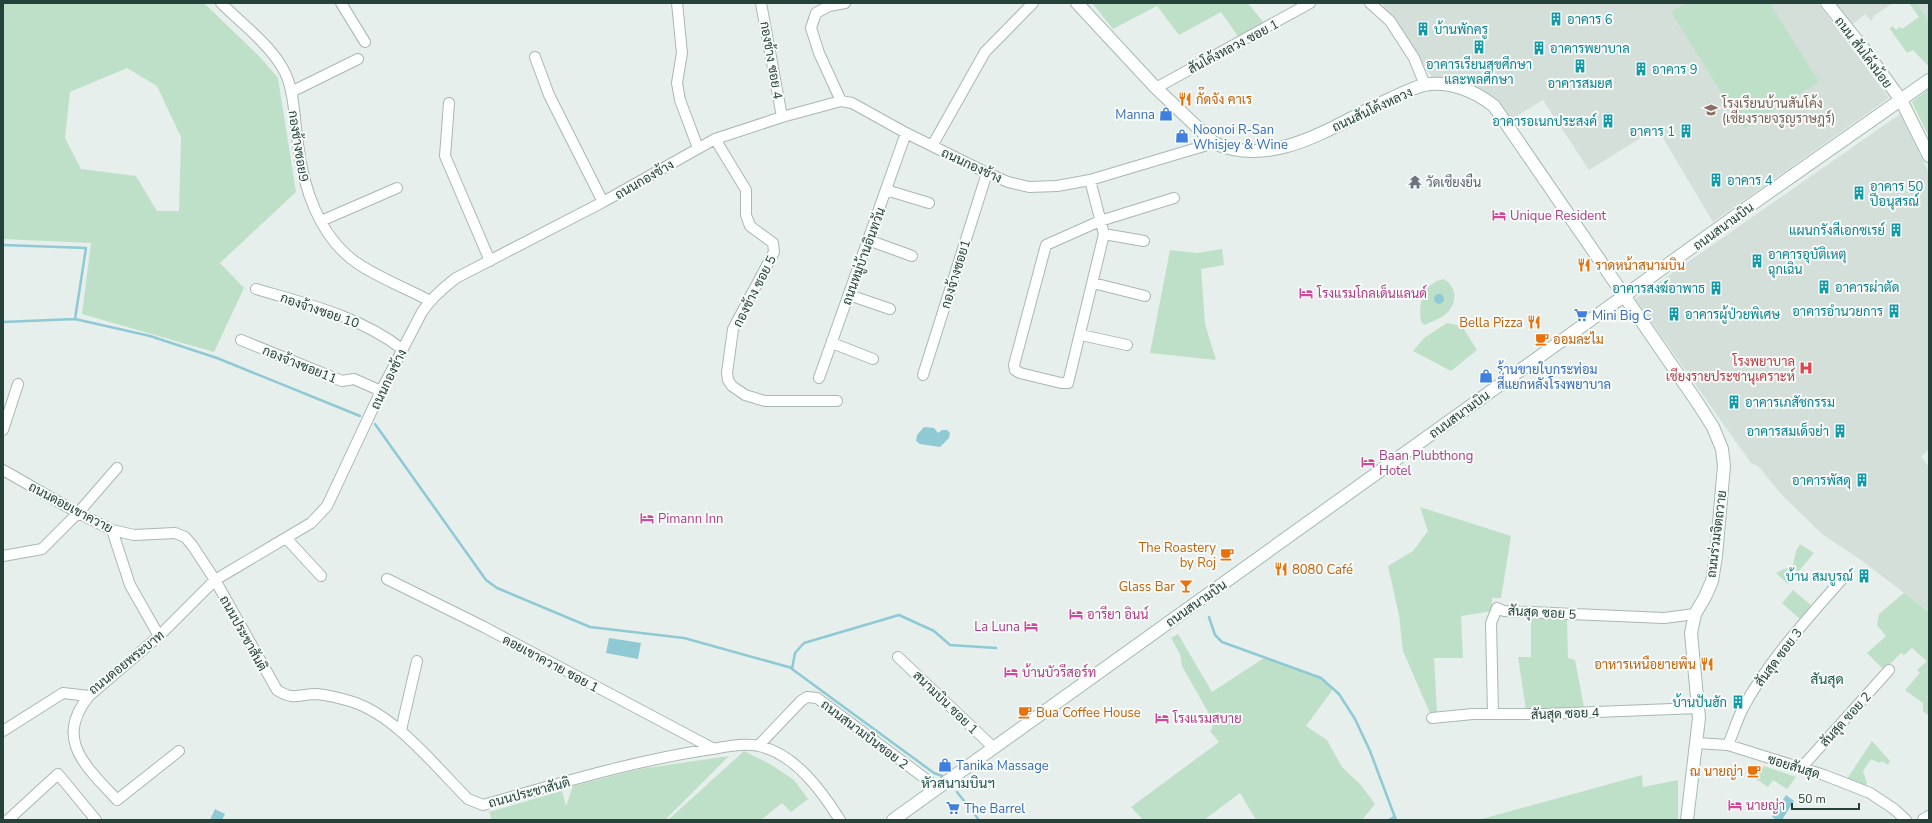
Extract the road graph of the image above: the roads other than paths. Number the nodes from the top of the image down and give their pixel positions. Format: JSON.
{"nodes":[{"id":1,"x":221,"y":3,"type":"edge"},
{"id":2,"x":341,"y":3,"type":"edge"},
{"id":3,"x":677,"y":3,"type":"edge"},
{"id":4,"x":761,"y":3,"type":"edge"},
{"id":5,"x":845,"y":3,"type":"edge"},
{"id":6,"x":1033,"y":3,"type":"edge"},
{"id":7,"x":1077,"y":3,"type":"edge"},
{"id":8,"x":1310,"y":3,"type":"edge"},
{"id":9,"x":1827,"y":3,"type":"edge"},
{"id":10,"x":1372,"y":4,"type":"edge"},
{"id":11,"x":365,"y":42,"type":"dead end"},
{"id":12,"x":535,"y":58,"type":"dead end"},
{"id":13,"x":358,"y":59,"type":"dead end"},
{"id":14,"x":1929,"y":80,"type":"edge"},
{"id":15,"x":1425,"y":85,"type":"junction"},
{"id":16,"x":1156,"y":88,"type":"junction"},
{"id":17,"x":291,"y":92,"type":"junction"},
{"id":18,"x":1902,"y":100,"type":"junction"},
{"id":19,"x":841,"y":101,"type":"junction"},
{"id":20,"x":449,"y":103,"type":"dead end"},
{"id":21,"x":782,"y":117,"type":"junction"},
{"id":22,"x":906,"y":133,"type":"junction"},
{"id":23,"x":715,"y":139,"type":"junction"},
{"id":24,"x":1214,"y":142,"type":"junction"},
{"id":25,"x":932,"y":146,"type":"junction"},
{"id":26,"x":698,"y":148,"type":"junction"},
{"id":27,"x":1929,"y":156,"type":"edge"},
{"id":28,"x":987,"y":173,"type":"junction"},
{"id":29,"x":1090,"y":180,"type":"junction"},
{"id":30,"x":398,"y":188,"type":"dead end"},
{"id":31,"x":886,"y":190,"type":"junction"},
{"id":32,"x":1174,"y":198,"type":"dead end"},
{"id":33,"x":603,"y":202,"type":"junction"},
{"id":34,"x":929,"y":203,"type":"dead end"},
{"id":35,"x":321,"y":221,"type":"junction"},
{"id":36,"x":1100,"y":221,"type":"junction"},
{"id":37,"x":1104,"y":234,"type":"junction"},
{"id":38,"x":868,"y":240,"type":"junction"},
{"id":39,"x":1144,"y":240,"type":"dead end"},
{"id":40,"x":912,"y":256,"type":"dead end"},
{"id":41,"x":490,"y":261,"type":"junction"},
{"id":42,"x":1094,"y":284,"type":"junction"},
{"id":43,"x":256,"y":290,"type":"dead end"},
{"id":44,"x":849,"y":294,"type":"junction"},
{"id":45,"x":1145,"y":296,"type":"dead end"},
{"id":46,"x":1625,"y":296,"type":"junction"},
{"id":47,"x":430,"y":301,"type":"junction"},
{"id":48,"x":890,"y":310,"type":"dead end"},
{"id":49,"x":1081,"y":335,"type":"junction"},
{"id":50,"x":241,"y":340,"type":"dead end"},
{"id":51,"x":832,"y":343,"type":"junction"},
{"id":52,"x":1127,"y":345,"type":"dead end"},
{"id":53,"x":402,"y":349,"type":"junction"},
{"id":54,"x":873,"y":359,"type":"dead end"},
{"id":55,"x":923,"y":375,"type":"dead end"},
{"id":56,"x":820,"y":378,"type":"dead end"},
{"id":57,"x":18,"y":384,"type":"dead end"},
{"id":58,"x":381,"y":391,"type":"junction"},
{"id":59,"x":837,"y":401,"type":"dead end"},
{"id":60,"x":3,"y":430,"type":"edge"},
{"id":61,"x":117,"y":468,"type":"dead end"},
{"id":62,"x":3,"y":470,"type":"edge"},
{"id":63,"x":78,"y":513,"type":"junction"},
{"id":64,"x":112,"y":530,"type":"junction"},
{"id":65,"x":286,"y":538,"type":"junction"},
{"id":66,"x":3,"y":556,"type":"edge"},
{"id":67,"x":321,"y":576,"type":"dead end"},
{"id":68,"x":1843,"y":578,"type":"dead end"},
{"id":69,"x":388,"y":579,"type":"dead end"},
{"id":70,"x":215,"y":580,"type":"junction"},
{"id":71,"x":1695,"y":614,"type":"junction"},
{"id":72,"x":159,"y":636,"type":"junction"},
{"id":73,"x":898,"y":657,"type":"dead end"},
{"id":74,"x":417,"y":661,"type":"dead end"},
{"id":75,"x":1889,"y":670,"type":"dead end"},
{"id":76,"x":89,"y":696,"type":"junction"},
{"id":77,"x":1698,"y":708,"type":"junction"},
{"id":78,"x":1493,"y":714,"type":"junction"},
{"id":79,"x":1432,"y":718,"type":"dead end"},
{"id":80,"x":401,"y":730,"type":"junction"},
{"id":81,"x":3,"y":731,"type":"edge"},
{"id":82,"x":1696,"y":743,"type":"junction"},
{"id":83,"x":1728,"y":745,"type":"junction"},
{"id":84,"x":758,"y":746,"type":"junction"},
{"id":85,"x":994,"y":748,"type":"junction"},
{"id":86,"x":714,"y":749,"type":"junction"},
{"id":87,"x":179,"y":751,"type":"dead end"},
{"id":88,"x":1802,"y":767,"type":"junction"},
{"id":89,"x":938,"y":788,"type":"junction"},
{"id":90,"x":1929,"y":817,"type":"edge"},
{"id":91,"x":8,"y":820,"type":"edge"},
{"id":92,"x":96,"y":820,"type":"edge"},
{"id":93,"x":840,"y":820,"type":"edge"},
{"id":94,"x":893,"y":820,"type":"edge"},
{"id":95,"x":1687,"y":820,"type":"edge"},
{"id":96,"x":1906,"y":820,"type":"edge"},
{"id":97,"x":1924,"y":820,"type":"edge"}],
"edges":[{"from":1,"to":17,"type":"street","name":"กองช้างซอย9"},
{"from":2,"to":11,"type":"street"},
{"from":3,"to":26,"type":"street"},
{"from":4,"to":21,"type":"street","name":"กองช้าง ซอย 4"},
{"from":5,"to":19,"type":"street"},
{"from":6,"to":25,"type":"street"},
{"from":7,"to":16,"type":"street","name":"ถนนสันโค้งหลวง"},
{"from":8,"to":16,"type":"street","name":"สันโค้งหลวง ซอย 1"},
{"from":9,"to":18,"type":"street","name":"ถนน สันโค้งน้อย"},
{"from":10,"to":15,"type":"street"},
{"from":12,"to":33,"type":"street"},
{"from":13,"to":17,"type":"street"},
{"from":14,"to":18,"type":"street","name":"ถนนสนามบิน"},
{"from":15,"to":24,"type":"street","name":"ถนนสันโค้งหลวง"},
{"from":15,"to":46,"type":"street","name":"ถนนสันโค้งหลวง"},
{"from":16,"to":24,"type":"street","name":"ถนนสันโค้งหลวง"},
{"from":17,"to":35,"type":"street","name":"กองช้างซอย9"},
{"from":18,"to":27,"type":"street","name":"ถนน สันโค้งน้อย"},
{"from":18,"to":46,"type":"street","name":"ถนนสนามบิน"},
{"from":19,"to":21,"type":"street","name":"ถนนกองช้าง"},
{"from":19,"to":22,"type":"street","name":"ถนนกองช้าง"},
{"from":20,"to":41,"type":"street"},
{"from":21,"to":23,"type":"street","name":"ถนนกองช้าง"},
{"from":22,"to":25,"type":"street","name":"ถนนกองช้าง"},
{"from":22,"to":31,"type":"street","name":"ถนนหมู่บ้านอินทวัน"},
{"from":23,"to":26,"type":"street","name":"ถนนกองช้าง"},
{"from":23,"to":59,"type":"street","name":"กองช้าง ซอย 5"},
{"from":24,"to":29,"type":"street","name":"ถนนกองช้าง"},
{"from":25,"to":28,"type":"street","name":"ถนนกองช้าง"},
{"from":26,"to":33,"type":"street","name":"ถนนกองช้าง"},
{"from":28,"to":29,"type":"street","name":"ถนนกองช้าง"},
{"from":28,"to":55,"type":"street","name":"กองจ้างซอย1"},
{"from":29,"to":36,"type":"street"},
{"from":30,"to":35,"type":"street"},
{"from":31,"to":34,"type":"street"},
{"from":31,"to":38,"type":"street","name":"ถนนหมู่บ้านอินทวัน"},
{"from":32,"to":36,"type":"street"},
{"from":33,"to":41,"type":"street","name":"ถนนกองช้าง"},
{"from":35,"to":47,"type":"street","name":"กองช้างซอย9"},
{"from":36,"to":37,"type":"street"},
{"from":36,"to":49,"type":"street"},
{"from":37,"to":39,"type":"street"},
{"from":37,"to":42,"type":"street"},
{"from":38,"to":40,"type":"street"},
{"from":38,"to":44,"type":"street","name":"ถนนหมู่บ้านอินทวัน"},
{"from":41,"to":47,"type":"street","name":"ถนนกองช้าง"},
{"from":42,"to":45,"type":"street"},
{"from":42,"to":49,"type":"street"},
{"from":43,"to":53,"type":"street","name":"กองจ้างซอย 10"},
{"from":44,"to":48,"type":"street"},
{"from":44,"to":51,"type":"street","name":"ถนนหมู่บ้านอินทวัน"},
{"from":46,"to":71,"type":"street","name":"ถนนร่วมจิตถวาย"},
{"from":46,"to":85,"type":"street","name":"ถนนสนามบิน"},
{"from":47,"to":53,"type":"street","name":"ถนนกองช้าง"},
{"from":49,"to":52,"type":"street"},
{"from":50,"to":58,"type":"street","name":"กองจ้างซอย11"},
{"from":51,"to":54,"type":"street"},
{"from":51,"to":56,"type":"street","name":"ถนนหมู่บ้านอินทวัน"},
{"from":53,"to":58,"type":"street","name":"ถนนกองช้าง"},
{"from":57,"to":60,"type":"street"},
{"from":58,"to":65,"type":"street","name":"ถนนกองช้าง"},
{"from":61,"to":63,"type":"street"},
{"from":62,"to":63,"type":"street","name":"ถนนดอยเขาควาย"},
{"from":63,"to":64,"type":"street","name":"ถนนดอยเขาควาย"},
{"from":63,"to":66,"type":"street"},
{"from":64,"to":70,"type":"street","name":"ถนนดอยเขาควาย"},
{"from":64,"to":72,"type":"street"},
{"from":65,"to":67,"type":"street"},
{"from":65,"to":70,"type":"street","name":"ถนนกองช้าง"},
{"from":68,"to":83,"type":"street","name":"สันสุด ซอย 3"},
{"from":69,"to":86,"type":"street","name":"ดอยเขาควาย ซอย 1"},
{"from":70,"to":72,"type":"street","name":"ถนนดอยพระบาท"},
{"from":70,"to":80,"type":"street","name":"ถนนประชาสันติ"},
{"from":71,"to":77,"type":"street","name":"ถนนร่วมจิตถวาย"},
{"from":71,"to":78,"type":"street","name":"สันสุด ซอย 5"},
{"from":72,"to":76,"type":"street","name":"ถนนดอยพระบาท"},
{"from":73,"to":85,"type":"street","name":"สนามบิน ซอย 1"},
{"from":74,"to":80,"type":"street"},
{"from":75,"to":88,"type":"street","name":"สันสุด ซอย 2"},
{"from":76,"to":81,"type":"street","name":"ถนนดอยพระบาท"},
{"from":76,"to":87,"type":"street"},
{"from":77,"to":78,"type":"street","name":"สันสุด ซอย 4"},
{"from":77,"to":82,"type":"street","name":"ถนนร่วมจิตถวาย"},
{"from":78,"to":79,"type":"street","name":"สันสุด ซอย 4"},
{"from":80,"to":86,"type":"street","name":"ถนนประชาสันติ"},
{"from":82,"to":83,"type":"street","name":"ซอยสันสุด"},
{"from":82,"to":95,"type":"street","name":"ถนนร่วมจิตถวาย"},
{"from":83,"to":88,"type":"street","name":"ซอยสันสุด"},
{"from":84,"to":86,"type":"street","name":"ถนนประชาสันติ"},
{"from":84,"to":89,"type":"street","name":"ถนนสนามบินซอย 2"},
{"from":84,"to":93,"type":"street","name":"ถนนประชาสันติ"},
{"from":85,"to":89,"type":"street","name":"ถนนสนามบิน"},
{"from":88,"to":96,"type":"street","name":"ซอยสันสุด"},
{"from":89,"to":94,"type":"street","name":"ถนนสนามบิน"},
{"from":90,"to":97,"type":"street"},
{"from":91,"to":92,"type":"street"}]}
